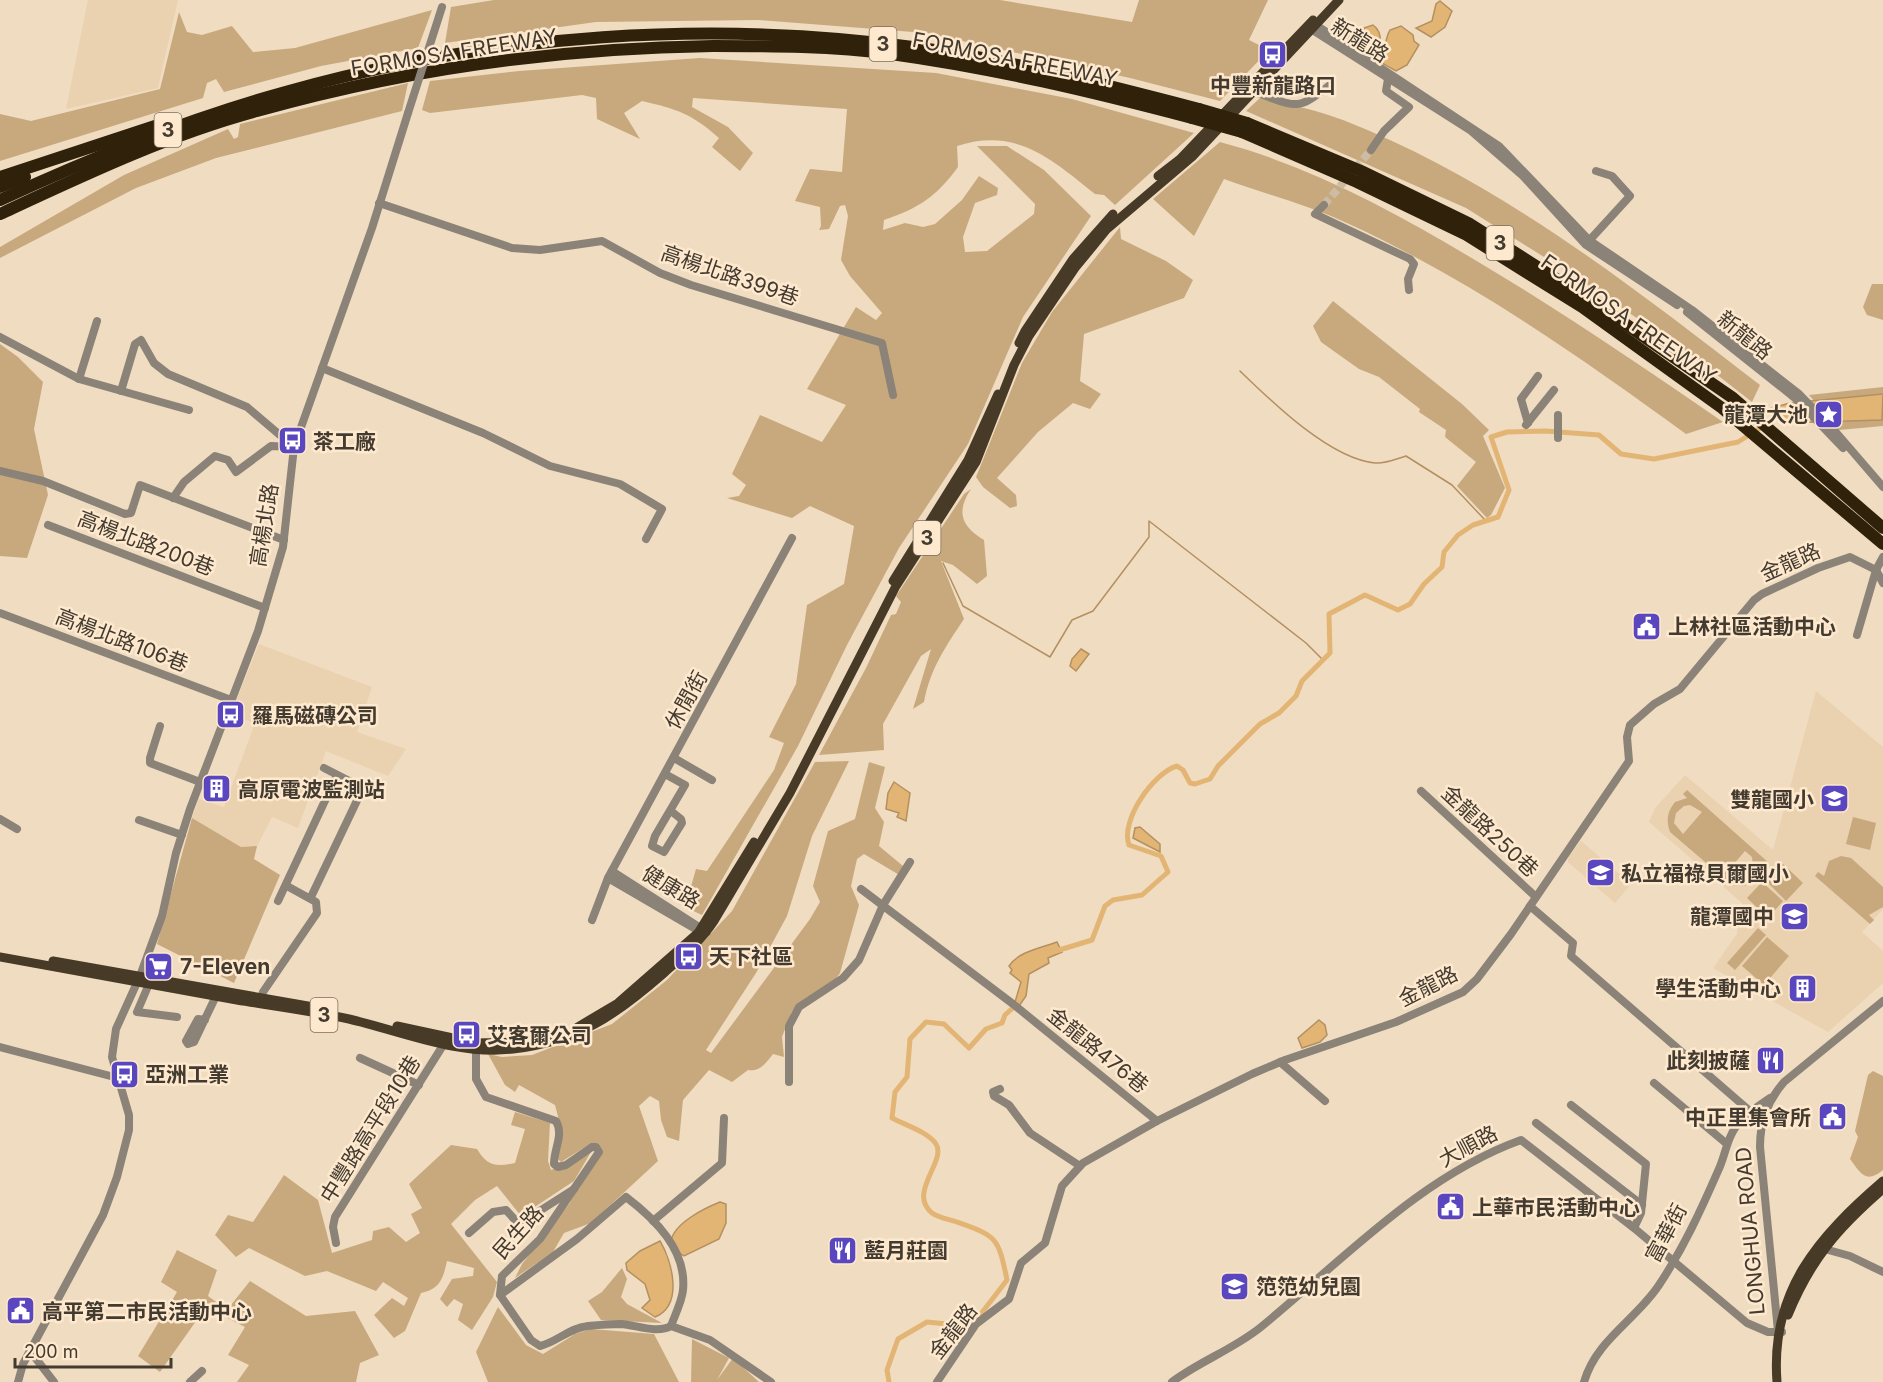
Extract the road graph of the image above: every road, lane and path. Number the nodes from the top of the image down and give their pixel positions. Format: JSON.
{"nodes":[{"id":1,"x":1331,"y":0,"type":"edge"},
{"id":2,"x":1339,"y":0,"type":"edge"},
{"id":3,"x":443,"y":3,"type":"edge"},
{"id":4,"x":1312,"y":27,"type":"junction"},
{"id":5,"x":1388,"y":79,"type":"junction"},
{"id":6,"x":1331,"y":84,"type":"dead end"},
{"id":7,"x":289,"y":91,"type":"junction"},
{"id":8,"x":1254,"y":92,"type":"junction"},
{"id":9,"x":1196,"y":114,"type":"junction"},
{"id":10,"x":1244,"y":128,"type":"junction"},
{"id":11,"x":1371,"y":150,"type":"tunnel mouth"},
{"id":12,"x":81,"y":152,"type":"junction"},
{"id":13,"x":1596,"y":171,"type":"dead end"},
{"id":14,"x":0,"y":177,"type":"edge"},
{"id":15,"x":58,"y":187,"type":"junction"},
{"id":16,"x":0,"y":188,"type":"edge"},
{"id":17,"x":0,"y":200,"type":"edge"},
{"id":18,"x":379,"y":203,"type":"junction"},
{"id":19,"x":1324,"y":205,"type":"dead end"},
{"id":20,"x":0,"y":213,"type":"edge"},
{"id":21,"x":0,"y":220,"type":"edge"},
{"id":22,"x":1588,"y":242,"type":"junction"},
{"id":23,"x":1409,"y":290,"type":"dead end"},
{"id":24,"x":97,"y":321,"type":"dead end"},
{"id":25,"x":0,"y":337,"type":"edge"},
{"id":26,"x":322,"y":368,"type":"junction"},
{"id":27,"x":1538,"y":376,"type":"dead end"},
{"id":28,"x":79,"y":379,"type":"junction"},
{"id":29,"x":1554,"y":390,"type":"dead end"},
{"id":30,"x":121,"y":391,"type":"junction"},
{"id":31,"x":893,"y":396,"type":"dead end"},
{"id":32,"x":189,"y":410,"type":"dead end"},
{"id":33,"x":1558,"y":414,"type":"dead end"},
{"id":34,"x":1559,"y":435,"type":"dead end"},
{"id":35,"x":294,"y":447,"type":"junction"},
{"id":36,"x":0,"y":471,"type":"edge"},
{"id":37,"x":1883,"y":487,"type":"edge"},
{"id":38,"x":173,"y":498,"type":"junction"},
{"id":39,"x":48,"y":525,"type":"dead end"},
{"id":40,"x":1883,"y":528,"type":"edge"},
{"id":41,"x":792,"y":538,"type":"dead end"},
{"id":42,"x":646,"y":539,"type":"dead end"},
{"id":43,"x":284,"y":540,"type":"junction"},
{"id":44,"x":1883,"y":544,"type":"edge"},
{"id":45,"x":1883,"y":557,"type":"edge"},
{"id":46,"x":1876,"y":570,"type":"junction"},
{"id":47,"x":1883,"y":583,"type":"edge"},
{"id":48,"x":265,"y":608,"type":"junction"},
{"id":49,"x":0,"y":613,"type":"edge"},
{"id":50,"x":1857,"y":635,"type":"dead end"},
{"id":51,"x":231,"y":700,"type":"junction"},
{"id":52,"x":160,"y":726,"type":"dead end"},
{"id":53,"x":674,"y":758,"type":"junction"},
{"id":54,"x":324,"y":768,"type":"dead end"},
{"id":55,"x":665,"y":774,"type":"junction"},
{"id":56,"x":337,"y":775,"type":"junction"},
{"id":57,"x":712,"y":780,"type":"dead end"},
{"id":58,"x":200,"y":782,"type":"junction"},
{"id":59,"x":1421,"y":791,"type":"dead end"},
{"id":60,"x":671,"y":811,"type":"junction"},
{"id":61,"x":0,"y":819,"type":"edge"},
{"id":62,"x":139,"y":820,"type":"dead end"},
{"id":63,"x":17,"y":829,"type":"dead end"},
{"id":64,"x":182,"y":836,"type":"junction"},
{"id":65,"x":910,"y":862,"type":"dead end"},
{"id":66,"x":610,"y":874,"type":"junction"},
{"id":67,"x":287,"y":886,"type":"junction"},
{"id":68,"x":861,"y":889,"type":"dead end"},
{"id":69,"x":1536,"y":897,"type":"junction"},
{"id":70,"x":314,"y":900,"type":"junction"},
{"id":71,"x":278,"y":901,"type":"dead end"},
{"id":72,"x":883,"y":905,"type":"junction"},
{"id":73,"x":1530,"y":906,"type":"junction"},
{"id":74,"x":592,"y":920,"type":"dead end"},
{"id":75,"x":702,"y":930,"type":"junction"},
{"id":76,"x":0,"y":951,"type":"edge"},
{"id":77,"x":0,"y":957,"type":"edge"},
{"id":78,"x":138,"y":979,"type":"junction"},
{"id":79,"x":148,"y":984,"type":"junction"},
{"id":80,"x":216,"y":996,"type":"junction"},
{"id":81,"x":261,"y":1000,"type":"junction"},
{"id":82,"x":1883,"y":1000,"type":"edge"},
{"id":83,"x":177,"y":1017,"type":"dead end"},
{"id":84,"x":205,"y":1020,"type":"dead end"},
{"id":85,"x":446,"y":1041,"type":"junction"},
{"id":86,"x":476,"y":1046,"type":"junction"},
{"id":87,"x":0,"y":1047,"type":"edge"},
{"id":88,"x":360,"y":1059,"type":"dead end"},
{"id":89,"x":1280,"y":1062,"type":"junction"},
{"id":90,"x":118,"y":1078,"type":"junction"},
{"id":91,"x":789,"y":1082,"type":"dead end"},
{"id":92,"x":1654,"y":1083,"type":"dead end"},
{"id":93,"x":419,"y":1085,"type":"junction"},
{"id":94,"x":1000,"y":1089,"type":"dead end"},
{"id":95,"x":1771,"y":1098,"type":"junction"},
{"id":96,"x":1325,"y":1101,"type":"dead end"},
{"id":97,"x":1571,"y":1105,"type":"dead end"},
{"id":98,"x":1751,"y":1112,"type":"junction"},
{"id":99,"x":724,"y":1118,"type":"dead end"},
{"id":100,"x":1157,"y":1121,"type":"junction"},
{"id":101,"x":1536,"y":1123,"type":"dead end"},
{"id":102,"x":1727,"y":1144,"type":"junction"},
{"id":103,"x":1080,"y":1166,"type":"junction"},
{"id":104,"x":1883,"y":1181,"type":"edge"},
{"id":105,"x":578,"y":1187,"type":"junction"},
{"id":106,"x":1883,"y":1190,"type":"edge"},
{"id":107,"x":1642,"y":1205,"type":"junction"},
{"id":108,"x":653,"y":1221,"type":"junction"},
{"id":109,"x":1634,"y":1228,"type":"junction"},
{"id":110,"x":469,"y":1233,"type":"dead end"},
{"id":111,"x":336,"y":1243,"type":"dead end"},
{"id":112,"x":1820,"y":1247,"type":"junction"},
{"id":113,"x":1673,"y":1262,"type":"junction"},
{"id":114,"x":1883,"y":1272,"type":"edge"},
{"id":115,"x":500,"y":1295,"type":"junction"},
{"id":116,"x":671,"y":1326,"type":"junction"},
{"id":117,"x":1780,"y":1331,"type":"junction"},
{"id":118,"x":30,"y":1351,"type":"junction"},
{"id":119,"x":202,"y":1371,"type":"dead end"},
{"id":120,"x":18,"y":1382,"type":"edge"},
{"id":121,"x":54,"y":1382,"type":"edge"},
{"id":122,"x":190,"y":1382,"type":"edge"},
{"id":123,"x":771,"y":1382,"type":"edge"},
{"id":124,"x":937,"y":1382,"type":"edge"},
{"id":125,"x":1172,"y":1382,"type":"edge"},
{"id":126,"x":1584,"y":1382,"type":"edge"},
{"id":127,"x":1777,"y":1382,"type":"edge"},
{"id":128,"x":1783,"y":1382,"type":"edge"}],
"edges":[{"from":1,"to":4,"type":"main road","number":"3"},
{"from":2,"to":4,"type":"main road","number":"3"},
{"from":3,"to":18,"type":"street","name":"高楊北路","bridge":true},
{"from":4,"to":5,"type":"street","name":"新龍路"},
{"from":4,"to":8,"type":"main road","number":"3"},
{"from":4,"to":22,"type":"street","name":"新龍路"},
{"from":4,"to":75,"type":"main road","number":"3"},
{"from":5,"to":11,"type":"street"},
{"from":5,"to":22,"type":"street","name":"新龍路"},
{"from":6,"to":8,"type":"street"},
{"from":7,"to":9,"type":"highway","name":"FORMOSA FREEWAY","number":"3"},
{"from":7,"to":12,"type":"highway"},
{"from":7,"to":17,"type":"highway","name":"FORMOSA FREEWAY","number":"3"},
{"from":8,"to":75,"type":"main road","number":"3"},
{"from":9,"to":10,"type":"highway","name":"FORMOSA FREEWAY","number":"3","bridge":true},
{"from":9,"to":15,"type":"highway","name":"FORMOSA FREEWAY","number":"3"},
{"from":10,"to":40,"type":"highway","name":"FORMOSA FREEWAY","number":"3"},
{"from":10,"to":44,"type":"highway","name":"FORMOSA FREEWAY","number":"3"},
{"from":12,"to":14,"type":"highway"},
{"from":12,"to":16,"type":"highway"},
{"from":13,"to":22,"type":"street"},
{"from":15,"to":20,"type":"highway","name":"FORMOSA FREEWAY","number":"3"},
{"from":15,"to":21,"type":"highway"},
{"from":18,"to":26,"type":"street","name":"高楊北路"},
{"from":18,"to":31,"type":"street","name":"高楊北路399巷"},
{"from":19,"to":23,"type":"street"},
{"from":22,"to":37,"type":"street","name":"新龍路"},
{"from":24,"to":28,"type":"street"},
{"from":25,"to":28,"type":"street"},
{"from":26,"to":35,"type":"street","name":"高楊北路"},
{"from":26,"to":42,"type":"street"},
{"from":27,"to":29,"type":"street"},
{"from":28,"to":30,"type":"street"},
{"from":30,"to":32,"type":"street"},
{"from":30,"to":35,"type":"street"},
{"from":33,"to":34,"type":"street"},
{"from":35,"to":38,"type":"street"},
{"from":35,"to":43,"type":"street","name":"高楊北路"},
{"from":36,"to":38,"type":"street"},
{"from":38,"to":43,"type":"street"},
{"from":39,"to":48,"type":"street","name":"高楊北路200巷"},
{"from":41,"to":53,"type":"street","name":"休閒街"},
{"from":43,"to":48,"type":"street","name":"高楊北路"},
{"from":45,"to":46,"type":"street"},
{"from":46,"to":47,"type":"street"},
{"from":46,"to":50,"type":"street"},
{"from":46,"to":69,"type":"street","name":"金龍路"},
{"from":48,"to":51,"type":"street","name":"高楊北路"},
{"from":49,"to":51,"type":"street","name":"高楊北路106巷"},
{"from":51,"to":58,"type":"street","name":"高楊北路"},
{"from":52,"to":58,"type":"street"},
{"from":53,"to":55,"type":"street","name":"休閒街"},
{"from":53,"to":57,"type":"street"},
{"from":54,"to":56,"type":"street"},
{"from":55,"to":60,"type":"street"},
{"from":55,"to":66,"type":"street","name":"休閒街"},
{"from":56,"to":67,"type":"street"},
{"from":56,"to":70,"type":"street"},
{"from":58,"to":64,"type":"street","name":"高楊北路"},
{"from":59,"to":69,"type":"street","name":"金龍路250巷"},
{"from":60,"to":60,"type":"street"},
{"from":61,"to":63,"type":"street"},
{"from":62,"to":64,"type":"street"},
{"from":64,"to":78,"type":"street","name":"高楊北路"},
{"from":65,"to":72,"type":"street"},
{"from":66,"to":74,"type":"street","name":"休閒街"},
{"from":66,"to":75,"type":"street","name":"健康路"},
{"from":67,"to":70,"type":"street"},
{"from":67,"to":71,"type":"street"},
{"from":68,"to":72,"type":"street","name":"金龍路476巷"},
{"from":69,"to":73,"type":"street","name":"金龍路"},
{"from":70,"to":81,"type":"street"},
{"from":72,"to":91,"type":"street"},
{"from":72,"to":100,"type":"street","name":"金龍路476巷"},
{"from":73,"to":89,"type":"street","name":"金龍路"},
{"from":73,"to":98,"type":"street"},
{"from":75,"to":86,"type":"main road","number":"3"},
{"from":76,"to":78,"type":"main road","number":"3"},
{"from":77,"to":78,"type":"main road","number":"3"},
{"from":78,"to":79,"type":"main road","number":"3"},
{"from":78,"to":81,"type":"main road","number":"3"},
{"from":78,"to":90,"type":"street","name":"高楊北路"},
{"from":79,"to":80,"type":"main road","number":"3"},
{"from":79,"to":83,"type":"street"},
{"from":80,"to":81,"type":"main road","number":"3"},
{"from":80,"to":84,"type":"street"},
{"from":81,"to":85,"type":"main road","number":"3"},
{"from":82,"to":95,"type":"street","name":"LONGHUA ROAD"},
{"from":85,"to":86,"type":"main road","number":"3"},
{"from":85,"to":93,"type":"street","name":"中豐路高平段10巷"},
{"from":86,"to":105,"type":"street","name":"民生路"},
{"from":87,"to":90,"type":"street"},
{"from":88,"to":93,"type":"street"},
{"from":89,"to":96,"type":"street"},
{"from":89,"to":100,"type":"street","name":"金龍路"},
{"from":90,"to":118,"type":"street","name":"高楊北路"},
{"from":92,"to":102,"type":"street"},
{"from":93,"to":111,"type":"street","name":"中豐路高平段10巷"},
{"from":94,"to":103,"type":"street"},
{"from":95,"to":98,"type":"street","name":"富華街"},
{"from":95,"to":117,"type":"street","name":"LONGHUA ROAD"},
{"from":97,"to":107,"type":"street"},
{"from":98,"to":102,"type":"street","name":"富華街"},
{"from":99,"to":108,"type":"street"},
{"from":100,"to":103,"type":"street","name":"金龍路"},
{"from":101,"to":107,"type":"street"},
{"from":102,"to":113,"type":"street","name":"富華街"},
{"from":103,"to":124,"type":"street","name":"金龍路"},
{"from":104,"to":112,"type":"main road"},
{"from":105,"to":110,"type":"street"},
{"from":105,"to":115,"type":"street","name":"民生路"},
{"from":106,"to":112,"type":"main road"},
{"from":107,"to":109,"type":"street"},
{"from":108,"to":115,"type":"street"},
{"from":108,"to":116,"type":"street"},
{"from":109,"to":113,"type":"street","name":"大順路"},
{"from":109,"to":125,"type":"street","name":"大順路"},
{"from":112,"to":114,"type":"street"},
{"from":112,"to":117,"type":"main road"},
{"from":113,"to":117,"type":"street","name":"大順路"},
{"from":113,"to":126,"type":"street","name":"富華街"},
{"from":115,"to":116,"type":"street"},
{"from":116,"to":123,"type":"street"},
{"from":117,"to":127,"type":"main road"},
{"from":117,"to":128,"type":"main road"},
{"from":118,"to":120,"type":"street","name":"高楊北路"},
{"from":118,"to":121,"type":"street"},
{"from":119,"to":122,"type":"street"}]}
